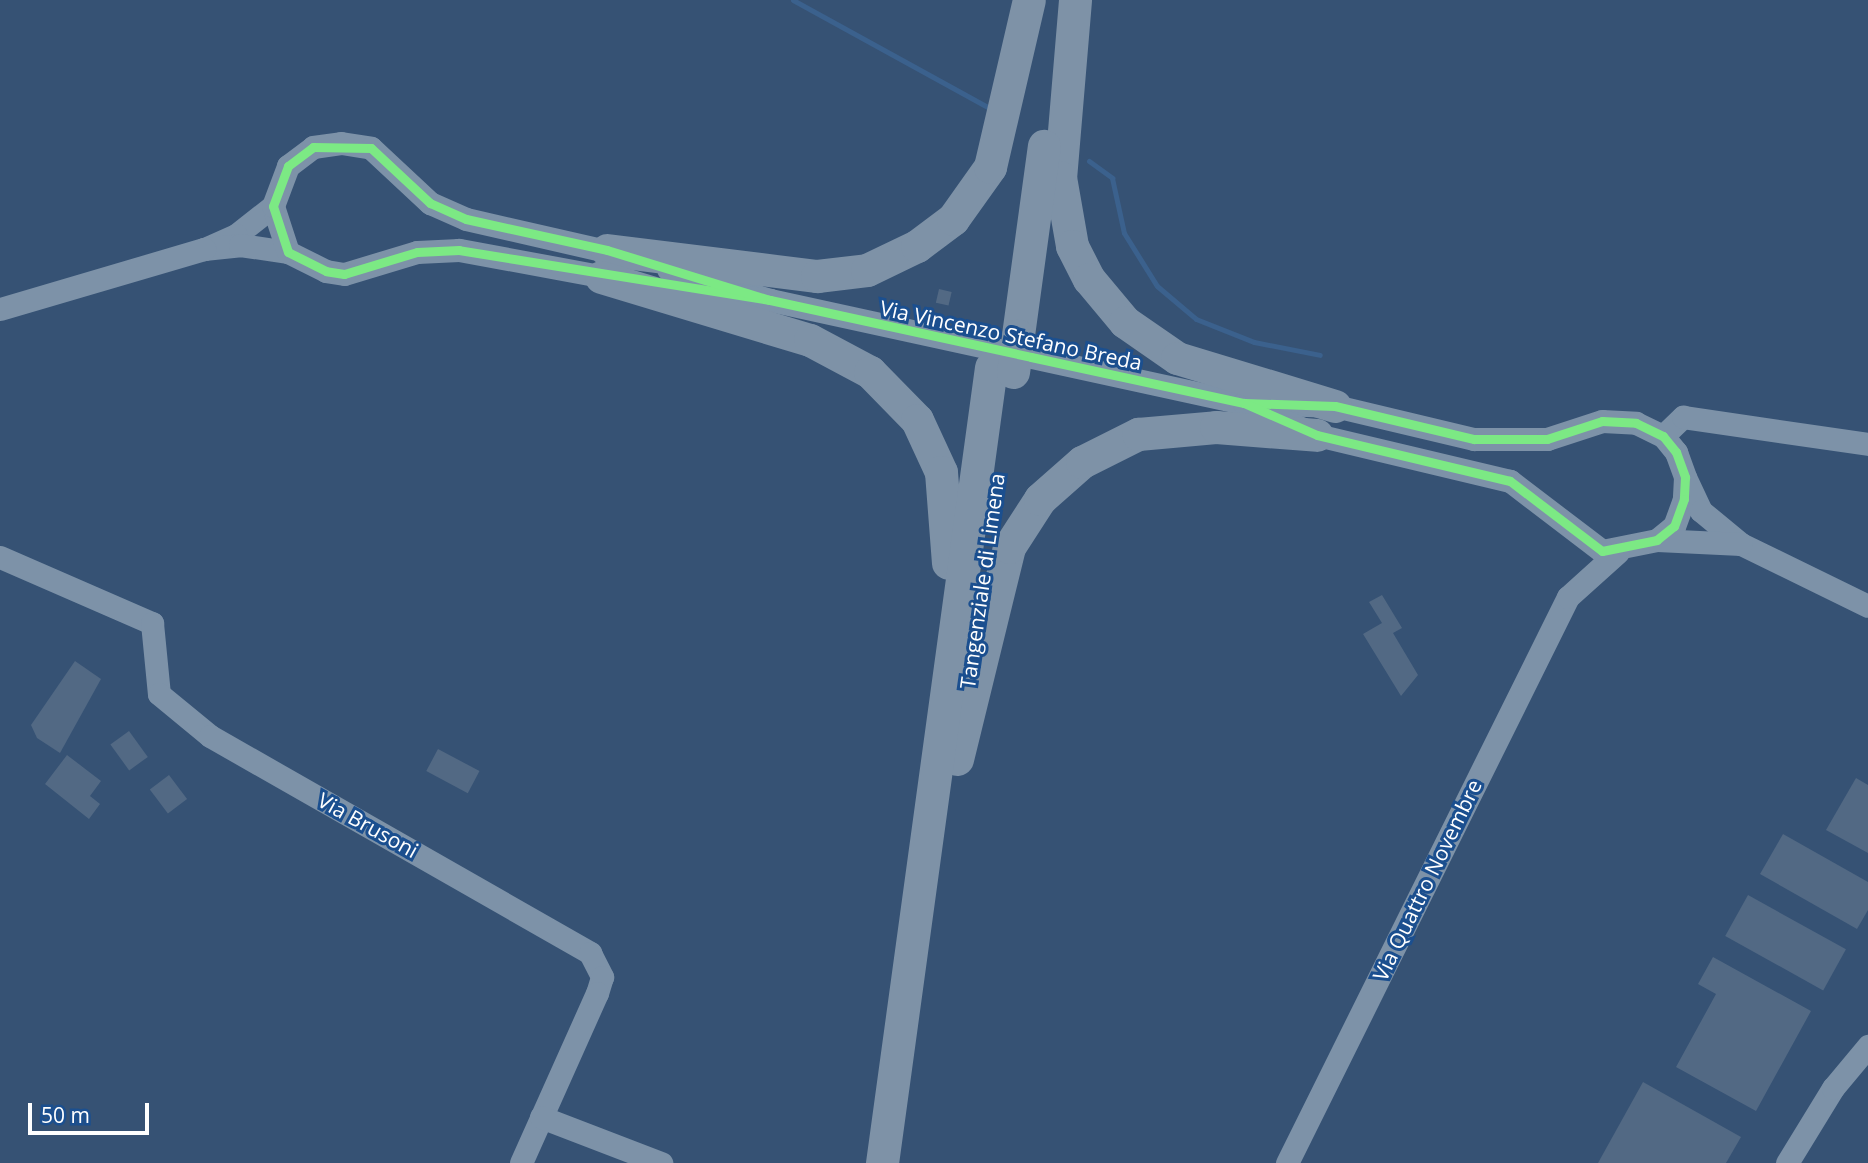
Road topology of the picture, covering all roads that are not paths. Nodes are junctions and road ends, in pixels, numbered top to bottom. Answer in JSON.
{"nodes":[{"id":1,"x":1029,"y":0,"type":"edge"},
{"id":2,"x":1043,"y":0,"type":"edge"},
{"id":3,"x":1064,"y":0,"type":"edge"},
{"id":4,"x":1075,"y":0,"type":"edge"},
{"id":5,"x":272,"y":206,"type":"junction"},
{"id":6,"x":204,"y":248,"type":"junction"},
{"id":7,"x":288,"y":252,"type":"junction"},
{"id":8,"x":604,"y":264,"type":"junction"},
{"id":9,"x":0,"y":309,"type":"edge"},
{"id":10,"x":1007,"y":333,"type":"junction"},
{"id":11,"x":1002,"y":370,"type":"junction"},
{"id":12,"x":1244,"y":403,"type":"junction"},
{"id":13,"x":1335,"y":406,"type":"junction"},
{"id":14,"x":1317,"y":435,"type":"junction"},
{"id":15,"x":1663,"y":436,"type":"junction"},
{"id":16,"x":1868,"y":444,"type":"edge"},
{"id":17,"x":1685,"y":477,"type":"junction"},
{"id":18,"x":1570,"y":529,"type":"junction"},
{"id":19,"x":1657,"y":540,"type":"junction"},
{"id":20,"x":1741,"y":544,"type":"junction"},
{"id":21,"x":1618,"y":552,"type":"junction"},
{"id":22,"x":0,"y":557,"type":"edge"},
{"id":23,"x":1568,"y":597,"type":"junction"},
{"id":24,"x":1868,"y":606,"type":"edge"},
{"id":25,"x":957,"y":758,"type":"junction"},
{"id":26,"x":932,"y":797,"type":"junction"},
{"id":27,"x":1868,"y":1046,"type":"edge"},
{"id":28,"x":541,"y":1117,"type":"junction"},
{"id":29,"x":521,"y":1163,"type":"edge"},
{"id":30,"x":661,"y":1163,"type":"edge"},
{"id":31,"x":882,"y":1163,"type":"edge"},
{"id":32,"x":904,"y":1163,"type":"edge"},
{"id":33,"x":1287,"y":1163,"type":"edge"},
{"id":34,"x":1787,"y":1163,"type":"edge"}],
"edges":[{"from":1,"to":8,"type":"highway"},
{"from":2,"to":10,"type":"highway","name":"Tangenziale di Limena"},
{"from":3,"to":10,"type":"highway","name":"Tangenziale di Limena"},
{"from":4,"to":13,"type":"highway"},
{"from":5,"to":6,"type":"street","name":"Via Vincenzo Stefano Breda"},
{"from":5,"to":7,"type":"street"},
{"from":5,"to":8,"type":"street","name":"Via Vincenzo Stefano Breda"},
{"from":6,"to":7,"type":"street","name":"Via Vincenzo Stefano Breda"},
{"from":6,"to":9,"type":"street","name":"Via Vincenzo Stefano Breda"},
{"from":7,"to":8,"type":"street","name":"Via Vincenzo Stefano Breda"},
{"from":8,"to":12,"type":"street","name":"Via Vincenzo Stefano Breda"},
{"from":8,"to":26,"type":"highway"},
{"from":10,"to":11,"type":"highway","name":"Tangenziale di Limena"},
{"from":11,"to":25,"type":"highway","name":"Tangenziale di Limena"},
{"from":11,"to":26,"type":"highway","name":"Tangenziale di Limena"},
{"from":12,"to":13,"type":"street","name":"Via Vincenzo Stefano Breda"},
{"from":12,"to":14,"type":"street","name":"Via Vincenzo Stefano Breda"},
{"from":13,"to":15,"type":"street","name":"Via Vincenzo Stefano Breda"},
{"from":14,"to":18,"type":"street","name":"Via Vincenzo Stefano Breda"},
{"from":14,"to":25,"type":"highway"},
{"from":15,"to":16,"type":"street"},
{"from":15,"to":17,"type":"street"},
{"from":17,"to":19,"type":"street"},
{"from":17,"to":20,"type":"street"},
{"from":18,"to":21,"type":"street","name":"Via Vincenzo Stefano Breda"},
{"from":18,"to":23,"type":"street","name":"Via Quattro Novembre"},
{"from":19,"to":20,"type":"street"},
{"from":19,"to":21,"type":"street"},
{"from":20,"to":24,"type":"street"},
{"from":21,"to":23,"type":"street","name":"Via Quattro Novembre"},
{"from":22,"to":28,"type":"street","name":"Via Brusoni"},
{"from":23,"to":33,"type":"street","name":"Via Quattro Novembre"},
{"from":25,"to":32,"type":"highway","name":"Tangenziale di Limena"},
{"from":26,"to":31,"type":"highway","name":"Tangenziale di Limena"},
{"from":27,"to":34,"type":"street"},
{"from":28,"to":29,"type":"street","name":"Via Brusoni"},
{"from":28,"to":30,"type":"street"}]}
